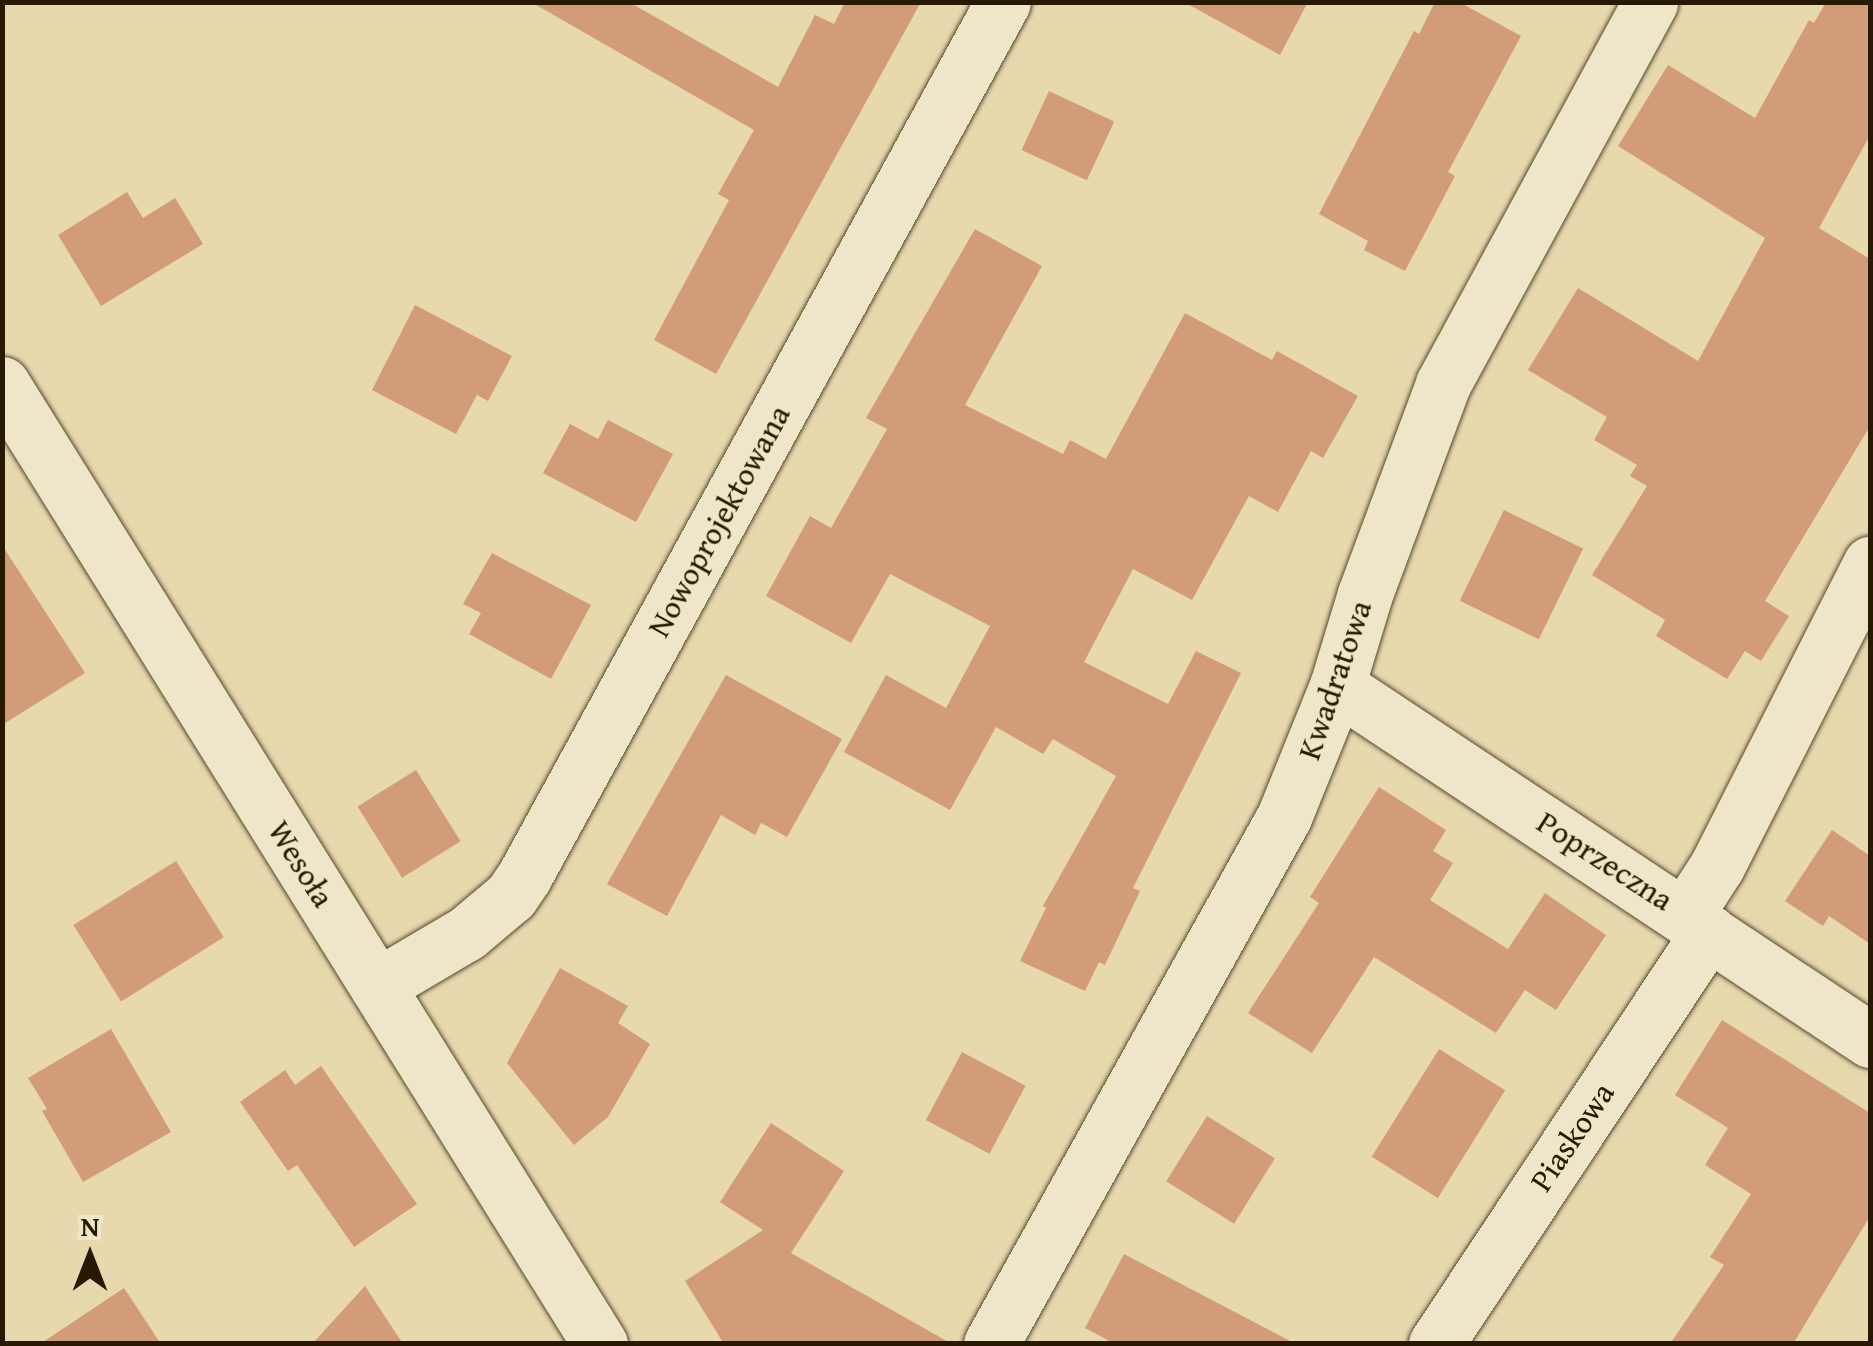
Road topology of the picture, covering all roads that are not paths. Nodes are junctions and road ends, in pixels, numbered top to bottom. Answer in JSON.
{"nodes":[{"id":1,"x":1002,"y":2,"type":"edge"},
{"id":2,"x":1650,"y":2,"type":"edge"},
{"id":3,"x":2,"y":384,"type":"edge"},
{"id":4,"x":1870,"y":564,"type":"edge"},
{"id":5,"x":1337,"y":686,"type":"junction"},
{"id":6,"x":1698,"y":923,"type":"junction"},
{"id":7,"x":377,"y":986,"type":"junction"},
{"id":8,"x":1870,"y":1040,"type":"edge"},
{"id":9,"x":600,"y":1344,"type":"edge"},
{"id":10,"x":992,"y":1344,"type":"edge"},
{"id":11,"x":1436,"y":1344,"type":"edge"}],
"edges":[{"from":1,"to":7,"type":"street","name":"Nowoprojektowana"},
{"from":2,"to":5,"type":"street","name":"Kwadratowa"},
{"from":3,"to":7,"type":"street","name":"Wesoła"},
{"from":4,"to":6,"type":"street","name":"Piaskowa"},
{"from":5,"to":6,"type":"street","name":"Poprzeczna"},
{"from":5,"to":10,"type":"street","name":"Kwadratowa"},
{"from":6,"to":8,"type":"street","name":"Poprzeczna"},
{"from":6,"to":11,"type":"street","name":"Piaskowa"},
{"from":7,"to":9,"type":"street","name":"Wesoła"}]}
